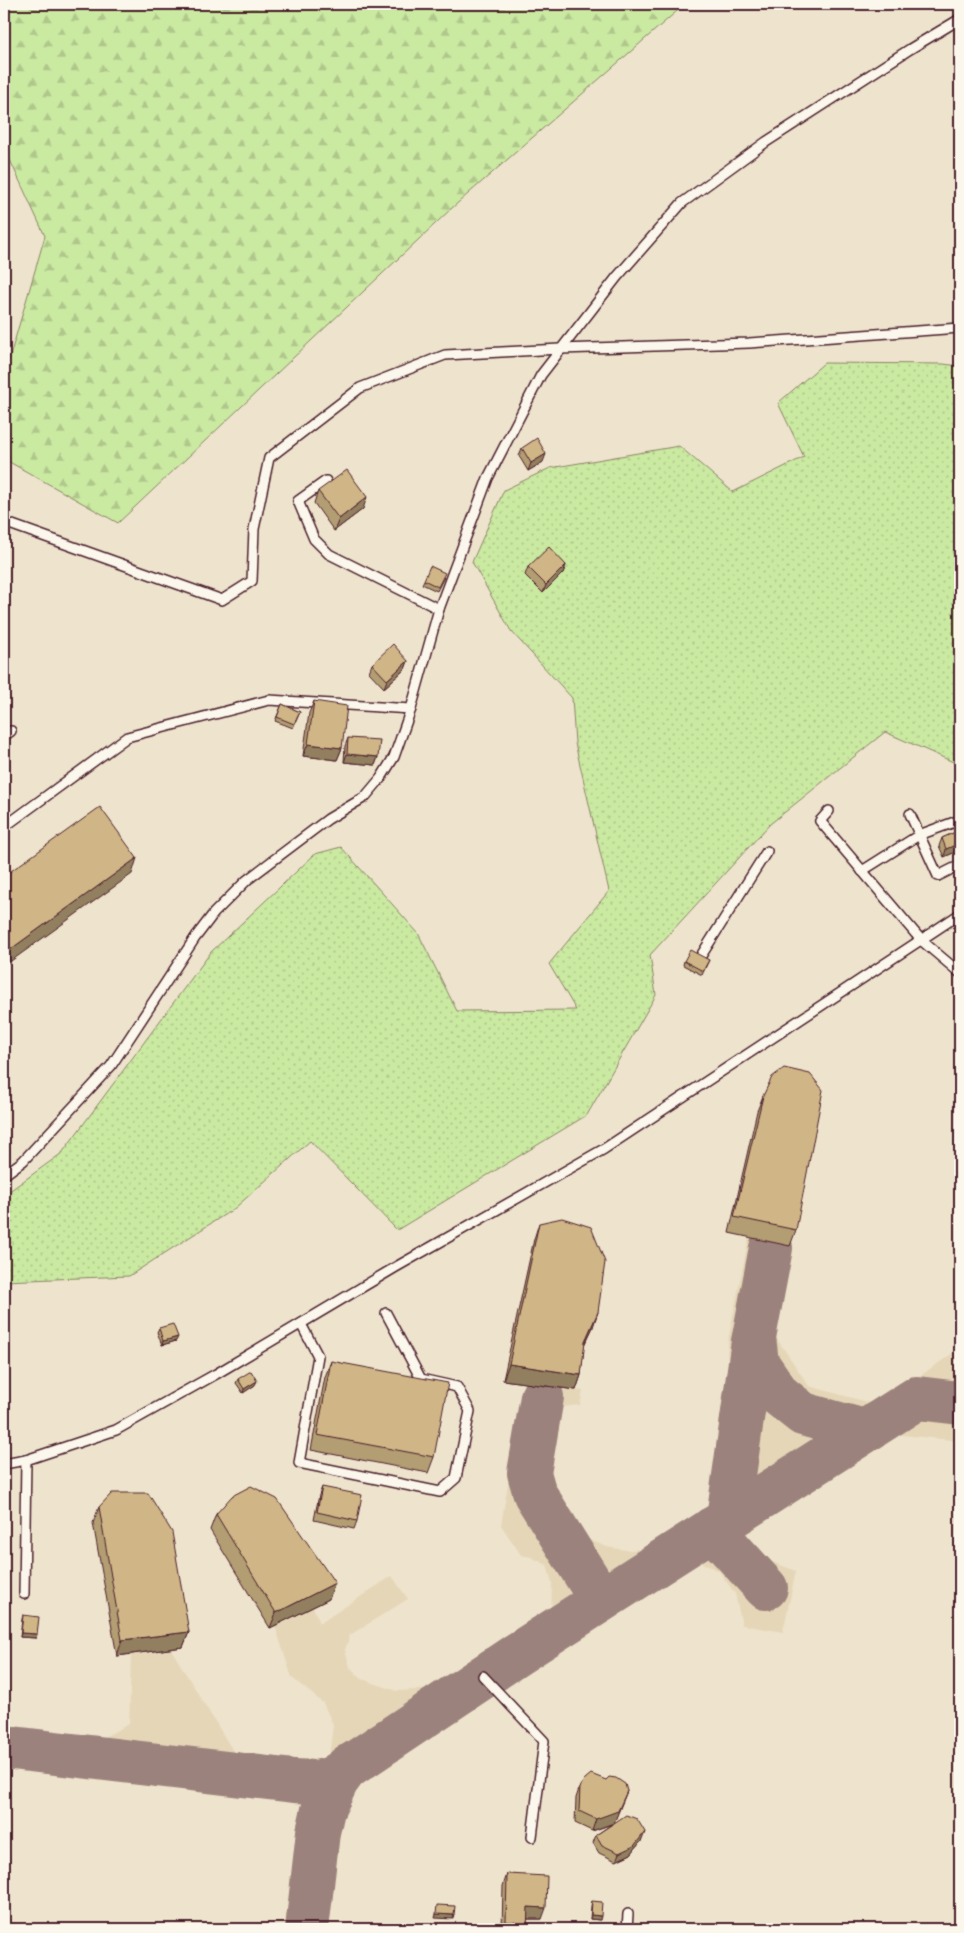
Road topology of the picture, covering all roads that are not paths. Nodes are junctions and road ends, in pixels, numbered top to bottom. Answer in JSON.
{"nodes":[{"id":1,"x":960,"y":19,"type":"edge"},
{"id":2,"x":960,"y":328,"type":"edge"},
{"id":3,"x":560,"y":349,"type":"junction"},
{"id":4,"x":326,"y":481,"type":"dead end"},
{"id":5,"x":4,"y":522,"type":"edge"},
{"id":6,"x":439,"y":609,"type":"junction"},
{"id":7,"x":411,"y":709,"type":"junction"},
{"id":8,"x":829,"y":811,"type":"dead end"},
{"id":9,"x":910,"y":814,"type":"dead end"},
{"id":10,"x":960,"y":820,"type":"edge"},
{"id":11,"x":4,"y":827,"type":"edge"},
{"id":12,"x":919,"y":835,"type":"junction"},
{"id":13,"x":767,"y":851,"type":"dead end"},
{"id":14,"x":960,"y":865,"type":"edge"},
{"id":15,"x":862,"y":870,"type":"junction"},
{"id":16,"x":960,"y":914,"type":"edge"},
{"id":17,"x":921,"y":940,"type":"junction"},
{"id":18,"x":699,"y":959,"type":"edge"},
{"id":19,"x":960,"y":972,"type":"edge"},
{"id":20,"x":4,"y":1175,"type":"edge"},
{"id":21,"x":386,"y":1313,"type":"dead end"},
{"id":22,"x":301,"y":1324,"type":"junction"},
{"id":23,"x":26,"y":1460,"type":"junction"},
{"id":24,"x":4,"y":1464,"type":"edge"},
{"id":25,"x":24,"y":1594,"type":"dead end"},
{"id":26,"x":483,"y":1676,"type":"dead end"},
{"id":27,"x":532,"y":1837,"type":"dead end"},
{"id":28,"x":628,"y":1914,"type":"dead end"},
{"id":29,"x":627,"y":1929,"type":"edge"}],
"edges":[{"from":1,"to":3,"type":"lane"},
{"from":2,"to":3,"type":"lane"},
{"from":3,"to":5,"type":"lane"},
{"from":3,"to":6,"type":"lane"},
{"from":4,"to":6,"type":"lane"},
{"from":6,"to":7,"type":"lane"},
{"from":7,"to":11,"type":"lane"},
{"from":7,"to":20,"type":"lane"},
{"from":8,"to":15,"type":"lane"},
{"from":9,"to":12,"type":"lane"},
{"from":10,"to":12,"type":"lane"},
{"from":12,"to":14,"type":"lane"},
{"from":12,"to":15,"type":"lane"},
{"from":13,"to":18,"type":"lane"},
{"from":15,"to":17,"type":"lane"},
{"from":16,"to":17,"type":"lane"},
{"from":17,"to":19,"type":"lane"},
{"from":17,"to":22,"type":"lane"},
{"from":21,"to":22,"type":"lane"},
{"from":22,"to":23,"type":"lane"},
{"from":23,"to":24,"type":"lane"},
{"from":23,"to":25,"type":"lane"},
{"from":26,"to":27,"type":"lane"},
{"from":28,"to":29,"type":"lane"}]}
